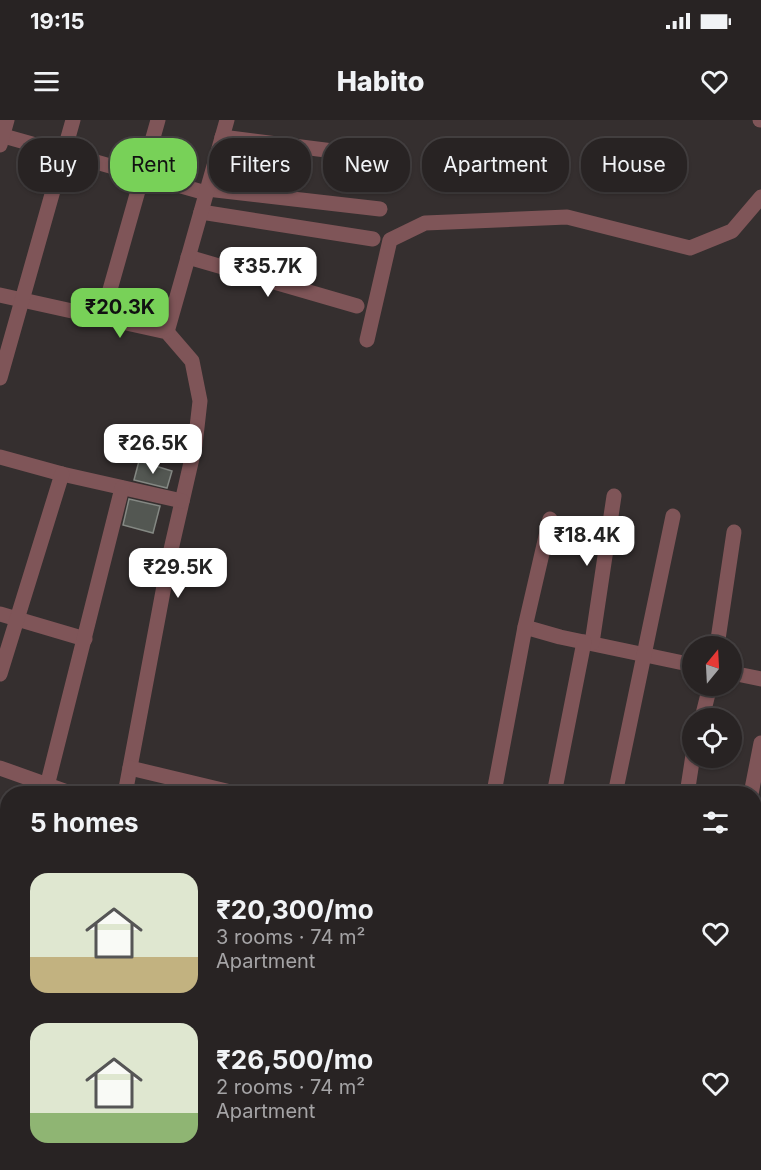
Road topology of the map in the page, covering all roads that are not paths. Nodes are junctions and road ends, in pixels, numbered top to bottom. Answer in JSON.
{"nodes":[{"id":1,"x":7,"y":120,"type":"edge"},
{"id":2,"x":73,"y":120,"type":"edge"},
{"id":3,"x":158,"y":120,"type":"edge"},
{"id":4,"x":227,"y":120,"type":"edge"},
{"id":5,"x":222,"y":137,"type":"junction"},
{"id":6,"x":1,"y":138,"type":"edge"},
{"id":7,"x":68,"y":138,"type":"edge"},
{"id":8,"x":153,"y":138,"type":"edge"},
{"id":9,"x":18,"y":142,"type":"edge"},
{"id":10,"x":323,"y":150,"type":"edge"},
{"id":11,"x":197,"y":189,"type":"edge"},
{"id":12,"x":207,"y":191,"type":"junction"},
{"id":13,"x":53,"y":192,"type":"edge"},
{"id":14,"x":137,"y":192,"type":"edge"},
{"id":15,"x":761,"y":197,"type":"edge"},
{"id":16,"x":380,"y":209,"type":"dead end"},
{"id":17,"x":201,"y":212,"type":"junction"},
{"id":18,"x":373,"y":239,"type":"dead end"},
{"id":19,"x":188,"y":257,"type":"junction"},
{"id":20,"x":0,"y":295,"type":"edge"},
{"id":21,"x":22,"y":302,"type":"junction"},
{"id":22,"x":357,"y":306,"type":"dead end"},
{"id":23,"x":102,"y":318,"type":"junction"},
{"id":24,"x":167,"y":332,"type":"junction"},
{"id":25,"x":367,"y":340,"type":"dead end"},
{"id":26,"x":0,"y":378,"type":"edge"},
{"id":27,"x":0,"y":457,"type":"edge"},
{"id":28,"x":62,"y":474,"type":"junction"},
{"id":29,"x":122,"y":488,"type":"junction"},
{"id":30,"x":614,"y":496,"type":"dead end"},
{"id":31,"x":182,"y":501,"type":"junction"},
{"id":32,"x":673,"y":516,"type":"dead end"},
{"id":33,"x":550,"y":519,"type":"dead end"},
{"id":34,"x":734,"y":532,"type":"dead end"},
{"id":35,"x":0,"y":614,"type":"edge"},
{"id":36,"x":17,"y":619,"type":"junction"},
{"id":37,"x":525,"y":627,"type":"junction"},
{"id":38,"x":718,"y":636,"type":"edge"},
{"id":39,"x":85,"y":639,"type":"junction"},
{"id":40,"x":588,"y":642,"type":"junction"},
{"id":41,"x":646,"y":655,"type":"junction"},
{"id":42,"x":682,"y":663,"type":"edge"},
{"id":43,"x":0,"y":674,"type":"edge"},
{"id":44,"x":742,"y":675,"type":"edge"},
{"id":45,"x":761,"y":679,"type":"edge"},
{"id":46,"x":761,"y":743,"type":"edge"},
{"id":47,"x":0,"y":768,"type":"edge"},
{"id":48,"x":130,"y":768,"type":"junction"},
{"id":49,"x":691,"y":768,"type":"edge"},
{"id":50,"x":40,"y":786,"type":"edge"},
{"id":51,"x":48,"y":786,"type":"edge"},
{"id":52,"x":127,"y":786,"type":"edge"},
{"id":53,"x":205,"y":786,"type":"edge"},
{"id":54,"x":495,"y":786,"type":"edge"},
{"id":55,"x":556,"y":786,"type":"edge"},
{"id":56,"x":617,"y":786,"type":"edge"},
{"id":57,"x":688,"y":786,"type":"edge"},
{"id":58,"x":753,"y":786,"type":"edge"}],
"edges":[{"from":1,"to":6,"type":"street"},
{"from":2,"to":7,"type":"street"},
{"from":3,"to":8,"type":"street"},
{"from":4,"to":5,"type":"street"},
{"from":5,"to":10,"type":"street"},
{"from":5,"to":12,"type":"street"},
{"from":6,"to":9,"type":"street"},
{"from":11,"to":12,"type":"street"},
{"from":12,"to":16,"type":"street"},
{"from":12,"to":17,"type":"street"},
{"from":13,"to":21,"type":"street"},
{"from":14,"to":23,"type":"street"},
{"from":15,"to":25,"type":"street"},
{"from":17,"to":18,"type":"street"},
{"from":17,"to":19,"type":"street"},
{"from":19,"to":22,"type":"street"},
{"from":19,"to":24,"type":"street"},
{"from":20,"to":21,"type":"street"},
{"from":21,"to":23,"type":"street"},
{"from":21,"to":26,"type":"street"},
{"from":23,"to":24,"type":"street"},
{"from":24,"to":31,"type":"street"},
{"from":27,"to":28,"type":"street"},
{"from":28,"to":29,"type":"street"},
{"from":28,"to":36,"type":"street"},
{"from":29,"to":31,"type":"street"},
{"from":29,"to":39,"type":"street"},
{"from":30,"to":40,"type":"street"},
{"from":31,"to":48,"type":"street"},
{"from":32,"to":41,"type":"street"},
{"from":33,"to":37,"type":"street"},
{"from":34,"to":38,"type":"street"},
{"from":35,"to":36,"type":"street"},
{"from":36,"to":39,"type":"street"},
{"from":36,"to":43,"type":"street"},
{"from":37,"to":40,"type":"street"},
{"from":37,"to":54,"type":"street"},
{"from":39,"to":51,"type":"street"},
{"from":40,"to":41,"type":"street"},
{"from":40,"to":55,"type":"street"},
{"from":41,"to":42,"type":"street"},
{"from":41,"to":56,"type":"street"},
{"from":44,"to":45,"type":"street"},
{"from":46,"to":58,"type":"street"},
{"from":47,"to":50,"type":"street"},
{"from":48,"to":52,"type":"street"},
{"from":48,"to":53,"type":"street"},
{"from":49,"to":57,"type":"street"}]}
